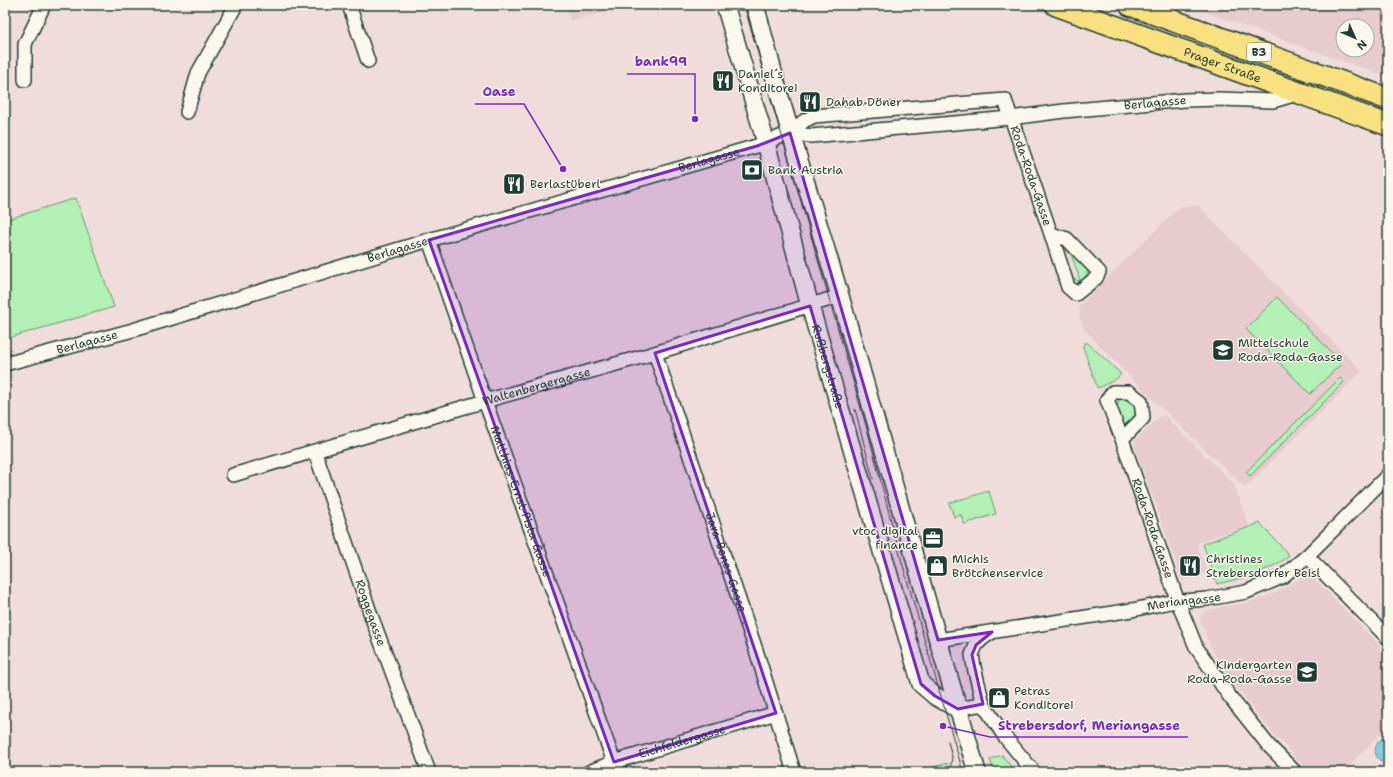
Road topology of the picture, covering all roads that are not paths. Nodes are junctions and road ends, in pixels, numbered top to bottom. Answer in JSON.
{"nodes":[{"id":1,"x":44,"y":5,"type":"edge"},
{"id":2,"x":236,"y":5,"type":"edge"},
{"id":3,"x":349,"y":5,"type":"edge"},
{"id":4,"x":725,"y":5,"type":"edge"},
{"id":5,"x":755,"y":5,"type":"edge"},
{"id":6,"x":1056,"y":5,"type":"edge"},
{"id":7,"x":1130,"y":5,"type":"edge"},
{"id":8,"x":368,"y":61,"type":"dead end"},
{"id":9,"x":25,"y":80,"type":"dead end"},
{"id":10,"x":1300,"y":93,"type":"junction"},
{"id":11,"x":1388,"y":99,"type":"edge"},
{"id":12,"x":187,"y":112,"type":"dead end"},
{"id":13,"x":1010,"y":118,"type":"junction"},
{"id":14,"x":1388,"y":125,"type":"edge"},
{"id":15,"x":790,"y":133,"type":"junction"},
{"id":16,"x":766,"y":142,"type":"junction"},
{"id":17,"x":1051,"y":234,"type":"junction"},
{"id":18,"x":428,"y":240,"type":"junction"},
{"id":19,"x":840,"y":296,"type":"junction"},
{"id":20,"x":810,"y":306,"type":"junction"},
{"id":21,"x":655,"y":353,"type":"junction"},
{"id":22,"x":5,"y":364,"type":"edge"},
{"id":23,"x":485,"y":401,"type":"junction"},
{"id":24,"x":1122,"y":439,"type":"dead end"},
{"id":25,"x":314,"y":452,"type":"junction"},
{"id":26,"x":233,"y":475,"type":"dead end"},
{"id":27,"x":1388,"y":475,"type":"edge"},
{"id":28,"x":1308,"y":556,"type":"junction"},
{"id":29,"x":1178,"y":602,"type":"junction"},
{"id":30,"x":992,"y":632,"type":"junction"},
{"id":31,"x":1388,"y":638,"type":"edge"},
{"id":32,"x":938,"y":640,"type":"junction"},
{"id":33,"x":983,"y":704,"type":"junction"},
{"id":34,"x":958,"y":709,"type":"junction"},
{"id":35,"x":776,"y":713,"type":"junction"},
{"id":36,"x":616,"y":767,"type":"edge"},
{"id":37,"x":429,"y":772,"type":"edge"},
{"id":38,"x":589,"y":772,"type":"edge"},
{"id":39,"x":794,"y":772,"type":"edge"},
{"id":40,"x":978,"y":772,"type":"edge"},
{"id":41,"x":1034,"y":772,"type":"edge"},
{"id":42,"x":1295,"y":772,"type":"edge"}],
"edges":[{"from":1,"to":9,"type":"street"},
{"from":2,"to":12,"type":"street"},
{"from":3,"to":8,"type":"street"},
{"from":4,"to":16,"type":"street","name":"Rußbergstraße"},
{"from":5,"to":15,"type":"street"},
{"from":6,"to":10,"type":"main road","name":"Prager Straße","number":"B3"},
{"from":7,"to":11,"type":"main road","name":"Prager Straße","number":"B3"},
{"from":10,"to":13,"type":"street","name":"Berlagasse"},
{"from":10,"to":14,"type":"main road","name":"Prager Straße","number":"B3"},
{"from":13,"to":15,"type":"street","name":"Berlagasse"},
{"from":13,"to":15,"type":"street","name":"Berlagasse"},
{"from":13,"to":17,"type":"street","name":"Roda-Roda-Gasse"},
{"from":15,"to":16,"type":"street","name":"Berlagasse"},
{"from":15,"to":19,"type":"street"},
{"from":16,"to":18,"type":"street","name":"Berlagasse"},
{"from":16,"to":20,"type":"street","name":"Rußbergstraße"},
{"from":17,"to":17,"type":"street","name":"Roda-Roda-Gasse"},
{"from":18,"to":22,"type":"street","name":"Berlagasse"},
{"from":18,"to":23,"type":"street","name":"Matthias-Ernst-Pista-Gasse"},
{"from":19,"to":20,"type":"street","name":"Waltenbergergasse"},
{"from":19,"to":32,"type":"street"},
{"from":20,"to":21,"type":"street","name":"Waltenbergergasse"},
{"from":20,"to":34,"type":"street","name":"Rußbergstraße"},
{"from":21,"to":23,"type":"street","name":"Waltenbergergasse"},
{"from":21,"to":35,"type":"street","name":"Jara-Benes-Gasse"},
{"from":23,"to":25,"type":"street","name":"Waltenbergergasse"},
{"from":23,"to":36,"type":"street","name":"Matthias-Ernst-Pista-Gasse"},
{"from":24,"to":29,"type":"street","name":"Roda-Roda-Gasse"},
{"from":25,"to":26,"type":"street","name":"Waltenbergergasse"},
{"from":25,"to":37,"type":"street","name":"Roggegasse"},
{"from":27,"to":28,"type":"street","name":"Meriangasse"},
{"from":28,"to":29,"type":"street","name":"Meriangasse"},
{"from":28,"to":31,"type":"street"},
{"from":29,"to":30,"type":"street","name":"Meriangasse"},
{"from":29,"to":42,"type":"street","name":"Roda-Roda-Gasse"},
{"from":30,"to":32,"type":"street","name":"Meriangasse"},
{"from":30,"to":33,"type":"street"},
{"from":32,"to":34,"type":"street"},
{"from":33,"to":34,"type":"street"},
{"from":33,"to":41,"type":"street"},
{"from":34,"to":40,"type":"street"},
{"from":35,"to":36,"type":"street","name":"Eichfeldergasse"},
{"from":35,"to":39,"type":"street","name":"Jara-Benes-Gasse"},
{"from":36,"to":38,"type":"street","name":"Eichfeldergasse"}]}
